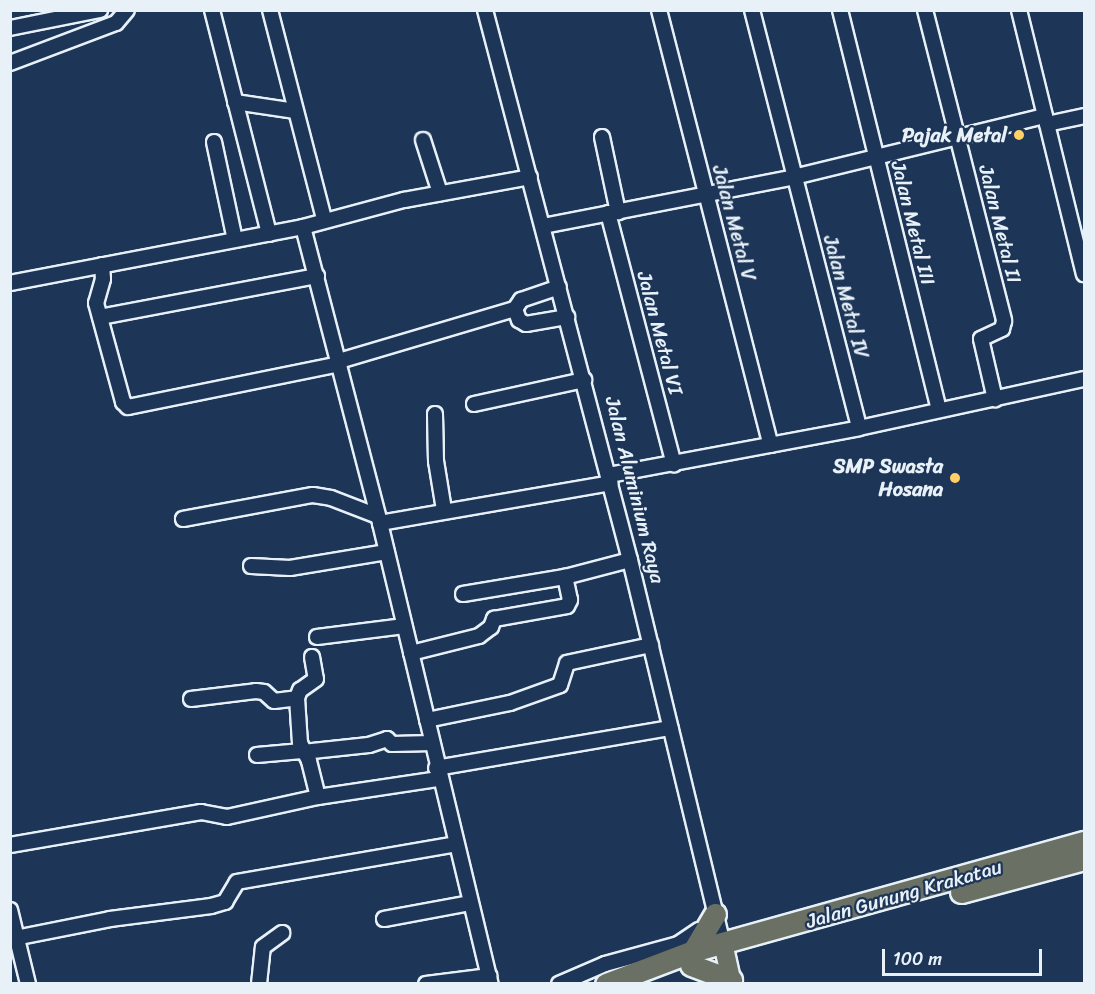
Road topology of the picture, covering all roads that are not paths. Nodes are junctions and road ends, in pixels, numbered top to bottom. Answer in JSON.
{"nodes":[{"id":1,"x":100,"y":10,"type":"edge"},
{"id":2,"x":127,"y":10,"type":"edge"},
{"id":3,"x":212,"y":10,"type":"edge"},
{"id":4,"x":270,"y":10,"type":"edge"},
{"id":5,"x":485,"y":10,"type":"edge"},
{"id":6,"x":658,"y":10,"type":"edge"},
{"id":7,"x":752,"y":10,"type":"edge"},
{"id":8,"x":840,"y":10,"type":"edge"},
{"id":9,"x":925,"y":10,"type":"edge"},
{"id":10,"x":1019,"y":10,"type":"edge"},
{"id":11,"x":10,"y":28,"type":"edge"},
{"id":12,"x":10,"y":63,"type":"edge"},
{"id":13,"x":236,"y":102,"type":"junction"},
{"id":14,"x":295,"y":111,"type":"junction"},
{"id":15,"x":1084,"y":116,"type":"edge"},
{"id":16,"x":1046,"y":120,"type":"junction"},
{"id":17,"x":602,"y":137,"type":"dead end"},
{"id":18,"x":958,"y":138,"type":"junction"},
{"id":19,"x":423,"y":140,"type":"dead end"},
{"id":20,"x":214,"y":142,"type":"dead end"},
{"id":21,"x":877,"y":158,"type":"junction"},
{"id":22,"x":530,"y":177,"type":"junction"},
{"id":23,"x":794,"y":177,"type":"junction"},
{"id":24,"x":440,"y":193,"type":"junction"},
{"id":25,"x":707,"y":196,"type":"junction"},
{"id":26,"x":613,"y":212,"type":"junction"},
{"id":27,"x":324,"y":219,"type":"junction"},
{"id":28,"x":543,"y":226,"type":"junction"},
{"id":29,"x":303,"y":227,"type":"junction"},
{"id":30,"x":269,"y":234,"type":"junction"},
{"id":31,"x":235,"y":240,"type":"junction"},
{"id":32,"x":102,"y":265,"type":"junction"},
{"id":33,"x":1084,"y":274,"type":"edge"},
{"id":34,"x":317,"y":276,"type":"junction"},
{"id":35,"x":10,"y":283,"type":"edge"},
{"id":36,"x":559,"y":287,"type":"junction"},
{"id":37,"x":515,"y":309,"type":"junction"},
{"id":38,"x":100,"y":317,"type":"junction"},
{"id":39,"x":567,"y":317,"type":"junction"},
{"id":40,"x":339,"y":362,"type":"junction"},
{"id":41,"x":1084,"y":379,"type":"edge"},
{"id":42,"x":584,"y":380,"type":"junction"},
{"id":43,"x":995,"y":399,"type":"junction"},
{"id":44,"x":474,"y":404,"type":"dead end"},
{"id":45,"x":939,"y":410,"type":"junction"},
{"id":46,"x":435,"y":414,"type":"dead end"},
{"id":47,"x":859,"y":428,"type":"junction"},
{"id":48,"x":771,"y":446,"type":"junction"},
{"id":49,"x":674,"y":464,"type":"junction"},
{"id":50,"x":610,"y":479,"type":"junction"},
{"id":51,"x":444,"y":510,"type":"junction"},
{"id":52,"x":183,"y":519,"type":"dead end"},
{"id":53,"x":379,"y":520,"type":"junction"},
{"id":54,"x":387,"y":552,"type":"junction"},
{"id":55,"x":630,"y":560,"type":"junction"},
{"id":56,"x":251,"y":566,"type":"dead end"},
{"id":57,"x":565,"y":577,"type":"junction"},
{"id":58,"x":463,"y":594,"type":"dead end"},
{"id":59,"x":404,"y":626,"type":"junction"},
{"id":60,"x":317,"y":637,"type":"dead end"},
{"id":61,"x":651,"y":645,"type":"junction"},
{"id":62,"x":411,"y":653,"type":"junction"},
{"id":63,"x":312,"y":657,"type":"dead end"},
{"id":64,"x":297,"y":698,"type":"junction"},
{"id":65,"x":191,"y":699,"type":"dead end"},
{"id":66,"x":427,"y":720,"type":"junction"},
{"id":67,"x":670,"y":728,"type":"junction"},
{"id":68,"x":432,"y":743,"type":"junction"},
{"id":69,"x":303,"y":751,"type":"junction"},
{"id":70,"x":257,"y":755,"type":"dead end"},
{"id":71,"x":438,"y":773,"type":"junction"},
{"id":72,"x":318,"y":797,"type":"junction"},
{"id":73,"x":1084,"y":842,"type":"edge"},
{"id":74,"x":456,"y":844,"type":"junction"},
{"id":75,"x":10,"y":845,"type":"edge"},
{"id":76,"x":1084,"y":859,"type":"edge"},
{"id":77,"x":470,"y":903,"type":"junction"},
{"id":78,"x":713,"y":906,"type":"junction"},
{"id":79,"x":10,"y":910,"type":"edge"},
{"id":80,"x":384,"y":919,"type":"dead end"},
{"id":81,"x":282,"y":933,"type":"dead end"},
{"id":82,"x":14,"y":938,"type":"edge"},
{"id":83,"x":724,"y":950,"type":"junction"},
{"id":84,"x":692,"y":958,"type":"junction"},
{"id":85,"x":490,"y":980,"type":"edge"},
{"id":86,"x":732,"y":983,"type":"edge"},
{"id":87,"x":28,"y":984,"type":"edge"},
{"id":88,"x":259,"y":984,"type":"edge"},
{"id":89,"x":426,"y":984,"type":"edge"},
{"id":90,"x":560,"y":984,"type":"edge"},
{"id":91,"x":606,"y":984,"type":"edge"},
{"id":92,"x":630,"y":984,"type":"edge"}],
"edges":[{"from":1,"to":11,"type":"street"},
{"from":2,"to":12,"type":"street"},
{"from":3,"to":13,"type":"street"},
{"from":4,"to":14,"type":"street"},
{"from":5,"to":22,"type":"street","name":"Jalan Aluminium Raya"},
{"from":6,"to":25,"type":"street","name":"Jalan Metal V"},
{"from":7,"to":23,"type":"street","name":"Jalan Metal IV"},
{"from":8,"to":21,"type":"street","name":"Jalan Metal III"},
{"from":9,"to":18,"type":"street","name":"Jalan Metal II"},
{"from":10,"to":16,"type":"street"},
{"from":13,"to":14,"type":"street"},
{"from":13,"to":30,"type":"street"},
{"from":14,"to":27,"type":"street"},
{"from":15,"to":16,"type":"street"},
{"from":16,"to":18,"type":"street"},
{"from":16,"to":33,"type":"street"},
{"from":17,"to":26,"type":"street","name":"Jalan Metal VI"},
{"from":18,"to":21,"type":"street"},
{"from":18,"to":43,"type":"street","name":"Jalan Metal II"},
{"from":19,"to":24,"type":"street"},
{"from":20,"to":31,"type":"street"},
{"from":21,"to":23,"type":"street"},
{"from":21,"to":45,"type":"street","name":"Jalan Metal III"},
{"from":22,"to":24,"type":"street"},
{"from":22,"to":28,"type":"street","name":"Jalan Aluminium Raya"},
{"from":23,"to":25,"type":"street"},
{"from":23,"to":47,"type":"street","name":"Jalan Metal IV"},
{"from":24,"to":27,"type":"street"},
{"from":25,"to":26,"type":"street"},
{"from":25,"to":48,"type":"street","name":"Jalan Metal V"},
{"from":26,"to":28,"type":"street"},
{"from":26,"to":49,"type":"street","name":"Jalan Metal VI"},
{"from":27,"to":29,"type":"street"},
{"from":28,"to":36,"type":"street","name":"Jalan Aluminium Raya"},
{"from":29,"to":30,"type":"street"},
{"from":29,"to":34,"type":"street"},
{"from":30,"to":31,"type":"street"},
{"from":31,"to":32,"type":"street"},
{"from":32,"to":35,"type":"street"},
{"from":32,"to":38,"type":"street"},
{"from":34,"to":38,"type":"street"},
{"from":34,"to":40,"type":"street"},
{"from":36,"to":37,"type":"street"},
{"from":36,"to":39,"type":"street","name":"Jalan Aluminium Raya"},
{"from":37,"to":39,"type":"street"},
{"from":37,"to":40,"type":"street"},
{"from":38,"to":40,"type":"street"},
{"from":39,"to":42,"type":"street","name":"Jalan Aluminium Raya"},
{"from":40,"to":53,"type":"street"},
{"from":41,"to":43,"type":"street"},
{"from":42,"to":44,"type":"street"},
{"from":42,"to":50,"type":"street","name":"Jalan Aluminium Raya"},
{"from":43,"to":45,"type":"street"},
{"from":45,"to":47,"type":"street"},
{"from":46,"to":51,"type":"street"},
{"from":47,"to":48,"type":"street"},
{"from":48,"to":49,"type":"street"},
{"from":49,"to":50,"type":"street"},
{"from":50,"to":51,"type":"street"},
{"from":50,"to":55,"type":"street","name":"Jalan Aluminium Raya"},
{"from":51,"to":53,"type":"street"},
{"from":52,"to":53,"type":"street"},
{"from":53,"to":54,"type":"street"},
{"from":54,"to":56,"type":"street"},
{"from":54,"to":59,"type":"street"},
{"from":55,"to":57,"type":"street"},
{"from":55,"to":61,"type":"street","name":"Jalan Aluminium Raya"},
{"from":57,"to":58,"type":"street"},
{"from":57,"to":62,"type":"street"},
{"from":59,"to":60,"type":"street"},
{"from":59,"to":62,"type":"street"},
{"from":61,"to":66,"type":"street"},
{"from":61,"to":67,"type":"street","name":"Jalan Aluminium Raya"},
{"from":62,"to":66,"type":"street"},
{"from":63,"to":64,"type":"street"},
{"from":64,"to":65,"type":"street"},
{"from":64,"to":69,"type":"street"},
{"from":66,"to":68,"type":"street"},
{"from":67,"to":71,"type":"street"},
{"from":67,"to":78,"type":"street","name":"Jalan Aluminium Raya"},
{"from":68,"to":69,"type":"street"},
{"from":68,"to":71,"type":"street"},
{"from":69,"to":70,"type":"street"},
{"from":69,"to":72,"type":"street"},
{"from":71,"to":72,"type":"street"},
{"from":71,"to":74,"type":"street"},
{"from":72,"to":75,"type":"street"},
{"from":73,"to":83,"type":"highway","name":"Jalan Gunung Krakatau"},
{"from":74,"to":77,"type":"street"},
{"from":74,"to":82,"type":"street"},
{"from":76,"to":83,"type":"highway","name":"Jalan Gunung Krakatau"},
{"from":77,"to":80,"type":"street"},
{"from":77,"to":85,"type":"street"},
{"from":78,"to":83,"type":"street","name":"Jalan Aluminium Raya"},
{"from":78,"to":84,"type":"highway"},
{"from":78,"to":90,"type":"street"},
{"from":79,"to":82,"type":"street"},
{"from":81,"to":88,"type":"street"},
{"from":82,"to":87,"type":"street"},
{"from":83,"to":84,"type":"highway"},
{"from":83,"to":86,"type":"main road","name":"Jalan Aluminium Raya"},
{"from":84,"to":86,"type":"highway"},
{"from":84,"to":91,"type":"highway"},
{"from":84,"to":92,"type":"highway"},
{"from":85,"to":89,"type":"street"}]}
